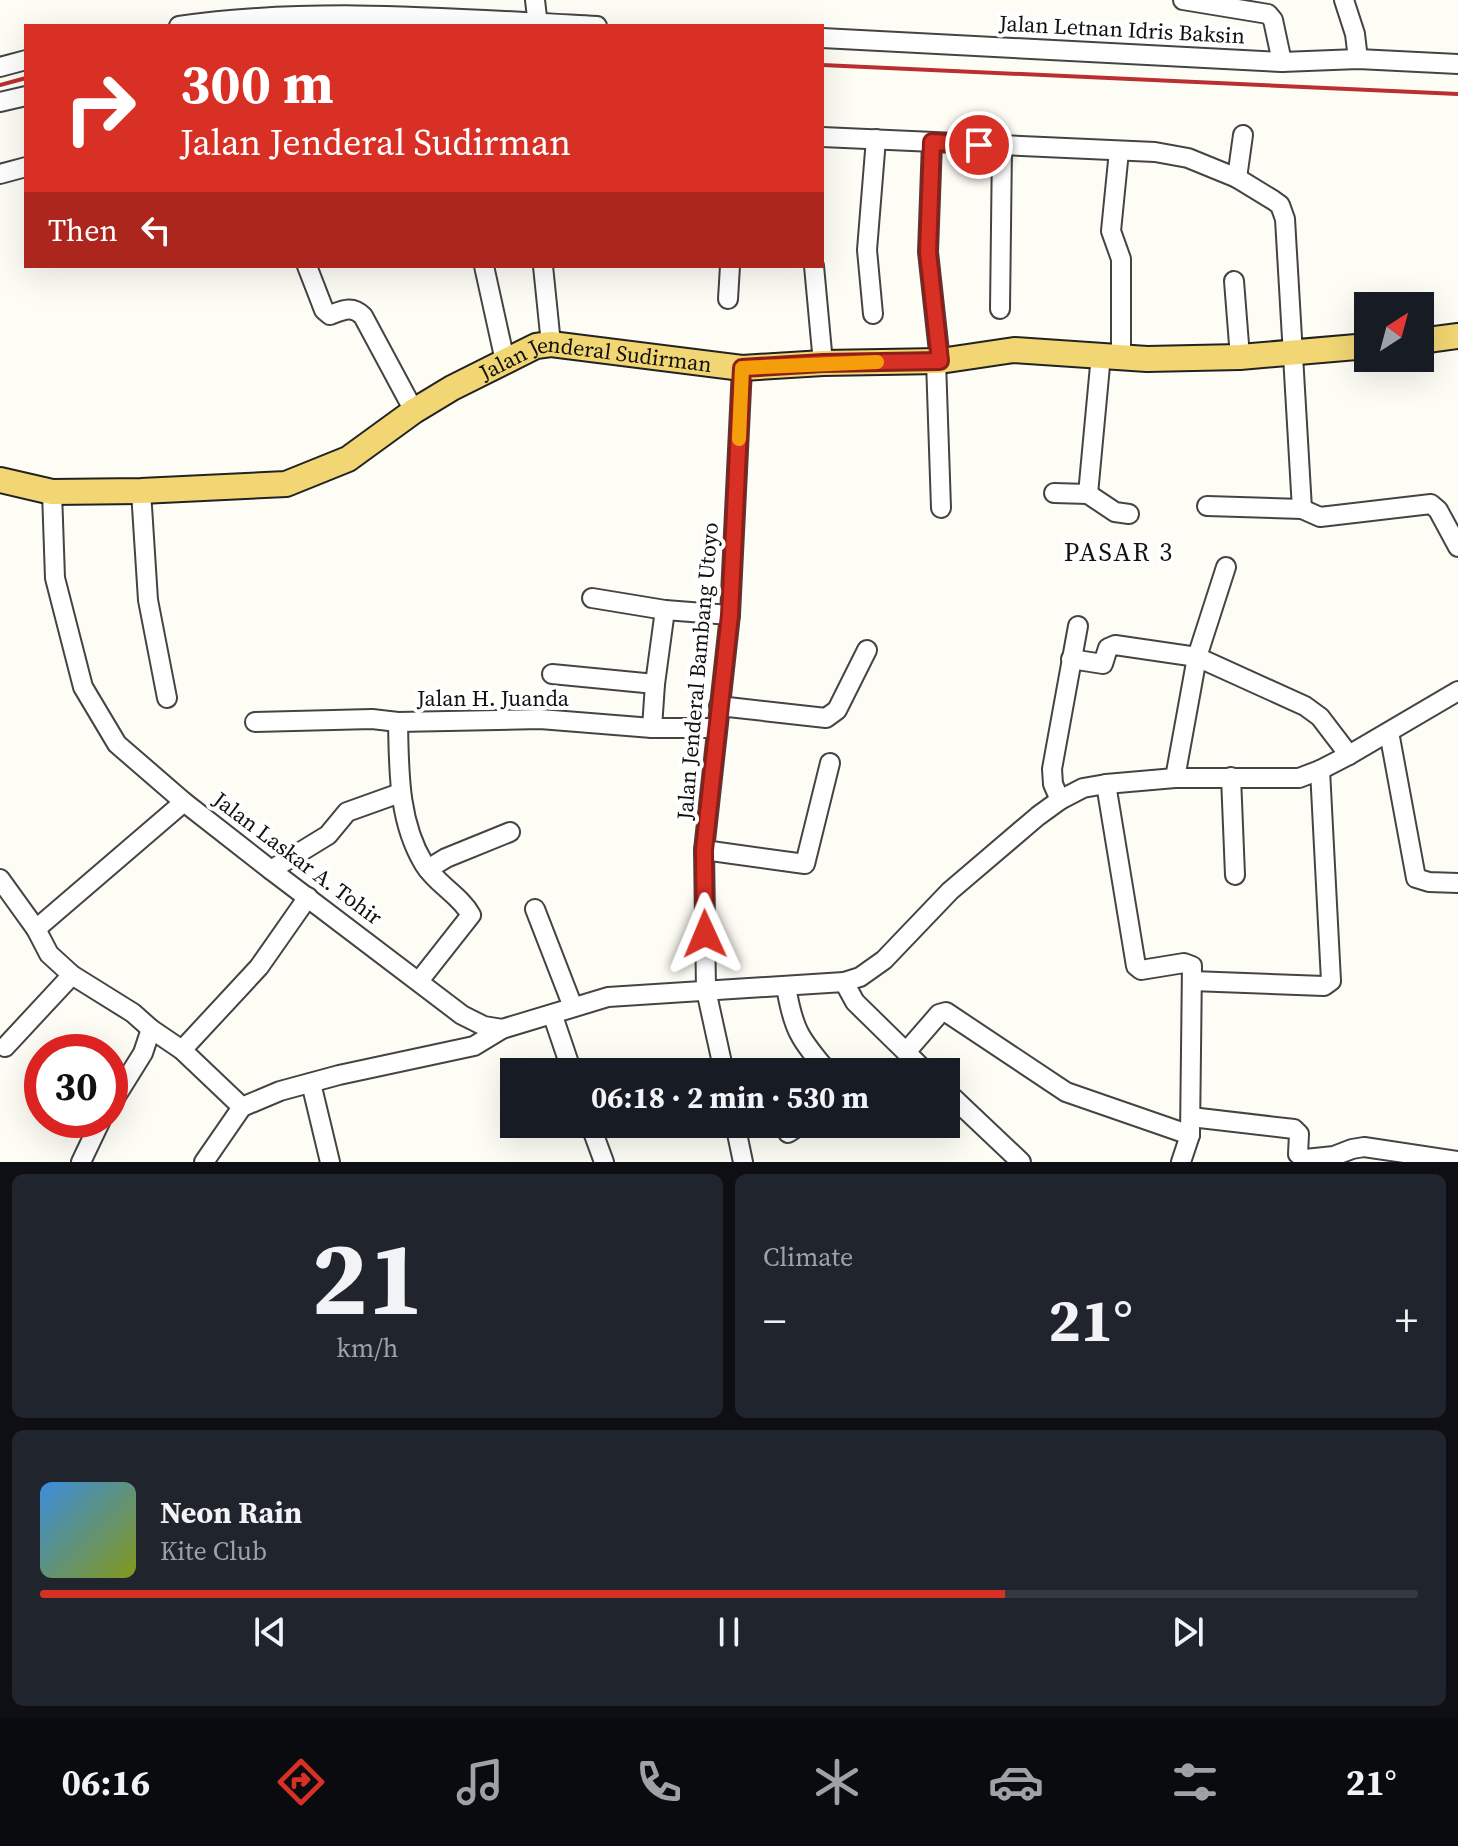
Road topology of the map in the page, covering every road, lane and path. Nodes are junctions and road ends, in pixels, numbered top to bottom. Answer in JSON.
{"nodes":[{"id":1,"x":535,"y":0,"type":"edge"},
{"id":2,"x":1183,"y":0,"type":"edge"},
{"id":3,"x":1345,"y":0,"type":"edge"},
{"id":4,"x":200,"y":24,"type":"edge"},
{"id":5,"x":538,"y":24,"type":"edge"},
{"id":6,"x":824,"y":38,"type":"edge"},
{"id":7,"x":1358,"y":59,"type":"junction"},
{"id":8,"x":24,"y":61,"type":"edge"},
{"id":9,"x":1282,"y":62,"type":"junction"},
{"id":10,"x":1458,"y":64,"type":"edge"},
{"id":11,"x":0,"y":67,"type":"edge"},
{"id":12,"x":24,"y":96,"type":"edge"},
{"id":13,"x":0,"y":102,"type":"edge"},
{"id":14,"x":1243,"y":135,"type":"dead end"},
{"id":15,"x":824,"y":137,"type":"edge"},
{"id":16,"x":876,"y":139,"type":"junction"},
{"id":17,"x":932,"y":142,"type":"junction"},
{"id":18,"x":1002,"y":146,"type":"junction"},
{"id":19,"x":1119,"y":151,"type":"junction"},
{"id":20,"x":24,"y":167,"type":"edge"},
{"id":21,"x":1,"y":168,"type":"edge"},
{"id":22,"x":1237,"y":178,"type":"junction"},
{"id":23,"x":308,"y":268,"type":"edge"},
{"id":24,"x":484,"y":268,"type":"edge"},
{"id":25,"x":543,"y":268,"type":"edge"},
{"id":26,"x":730,"y":268,"type":"edge"},
{"id":27,"x":814,"y":268,"type":"edge"},
{"id":28,"x":1234,"y":281,"type":"dead end"},
{"id":29,"x":728,"y":299,"type":"dead end"},
{"id":30,"x":1000,"y":309,"type":"dead end"},
{"id":31,"x":873,"y":314,"type":"dead end"},
{"id":32,"x":1458,"y":336,"type":"edge"},
{"id":33,"x":1434,"y":339,"type":"edge"},
{"id":34,"x":551,"y":344,"type":"junction"},
{"id":35,"x":1354,"y":347,"type":"edge"},
{"id":36,"x":1293,"y":354,"type":"junction"},
{"id":37,"x":1111,"y":355,"type":"junction"},
{"id":38,"x":1240,"y":357,"type":"junction"},
{"id":39,"x":505,"y":361,"type":"junction"},
{"id":40,"x":938,"y":361,"type":"junction"},
{"id":41,"x":823,"y":363,"type":"junction"},
{"id":42,"x":742,"y":368,"type":"junction"},
{"id":43,"x":414,"y":411,"type":"junction"},
{"id":44,"x":0,"y":480,"type":"edge"},
{"id":45,"x":141,"y":491,"type":"junction"},
{"id":46,"x":52,"y":492,"type":"junction"},
{"id":47,"x":1054,"y":493,"type":"dead end"},
{"id":48,"x":1088,"y":494,"type":"junction"},
{"id":49,"x":1207,"y":506,"type":"dead end"},
{"id":50,"x":941,"y":508,"type":"dead end"},
{"id":51,"x":1302,"y":509,"type":"junction"},
{"id":52,"x":1129,"y":514,"type":"dead end"},
{"id":53,"x":1458,"y":547,"type":"edge"},
{"id":54,"x":1226,"y":567,"type":"dead end"},
{"id":55,"x":592,"y":598,"type":"dead end"},
{"id":56,"x":665,"y":610,"type":"junction"},
{"id":57,"x":730,"y":615,"type":"junction"},
{"id":58,"x":1078,"y":626,"type":"dead end"},
{"id":59,"x":867,"y":650,"type":"dead end"},
{"id":60,"x":1197,"y":657,"type":"junction"},
{"id":61,"x":1071,"y":659,"type":"junction"},
{"id":62,"x":552,"y":674,"type":"dead end"},
{"id":63,"x":655,"y":684,"type":"junction"},
{"id":64,"x":1456,"y":696,"type":"edge"},
{"id":65,"x":167,"y":698,"type":"dead end"},
{"id":66,"x":719,"y":706,"type":"junction"},
{"id":67,"x":255,"y":722,"type":"dead end"},
{"id":68,"x":398,"y":722,"type":"junction"},
{"id":69,"x":652,"y":728,"type":"junction"},
{"id":70,"x":716,"y":728,"type":"junction"},
{"id":71,"x":1389,"y":732,"type":"junction"},
{"id":72,"x":1349,"y":755,"type":"junction"},
{"id":73,"x":830,"y":763,"type":"dead end"},
{"id":74,"x":1320,"y":770,"type":"junction"},
{"id":75,"x":1231,"y":777,"type":"junction"},
{"id":76,"x":1175,"y":778,"type":"junction"},
{"id":77,"x":1106,"y":784,"type":"junction"},
{"id":78,"x":400,"y":793,"type":"junction"},
{"id":79,"x":1060,"y":800,"type":"junction"},
{"id":80,"x":184,"y":802,"type":"junction"},
{"id":81,"x":510,"y":832,"type":"dead end"},
{"id":82,"x":704,"y":850,"type":"junction"},
{"id":83,"x":428,"y":869,"type":"junction"},
{"id":84,"x":271,"y":870,"type":"junction"},
{"id":85,"x":1235,"y":875,"type":"dead end"},
{"id":86,"x":0,"y":879,"type":"edge"},
{"id":87,"x":1458,"y":883,"type":"edge"},
{"id":88,"x":308,"y":897,"type":"junction"},
{"id":89,"x":535,"y":909,"type":"dead end"},
{"id":90,"x":36,"y":929,"type":"junction"},
{"id":91,"x":72,"y":975,"type":"junction"},
{"id":92,"x":419,"y":981,"type":"junction"},
{"id":93,"x":1192,"y":981,"type":"junction"},
{"id":94,"x":844,"y":982,"type":"junction"},
{"id":95,"x":786,"y":986,"type":"junction"},
{"id":96,"x":706,"y":990,"type":"junction"},
{"id":97,"x":573,"y":1007,"type":"junction"},
{"id":98,"x":553,"y":1016,"type":"junction"},
{"id":99,"x":151,"y":1029,"type":"junction"},
{"id":100,"x":502,"y":1029,"type":"junction"},
{"id":101,"x":5,"y":1047,"type":"dead end"},
{"id":102,"x":182,"y":1050,"type":"junction"},
{"id":103,"x":906,"y":1052,"type":"junction"},
{"id":104,"x":567,"y":1058,"type":"edge"},
{"id":105,"x":721,"y":1058,"type":"edge"},
{"id":106,"x":815,"y":1058,"type":"edge"},
{"id":107,"x":912,"y":1058,"type":"edge"},
{"id":108,"x":128,"y":1077,"type":"edge"},
{"id":109,"x":311,"y":1083,"type":"junction"},
{"id":110,"x":960,"y":1104,"type":"edge"},
{"id":111,"x":242,"y":1107,"type":"junction"},
{"id":112,"x":1190,"y":1126,"type":"junction"},
{"id":113,"x":92,"y":1138,"type":"edge"},
{"id":114,"x":595,"y":1138,"type":"edge"},
{"id":115,"x":738,"y":1138,"type":"edge"},
{"id":116,"x":1430,"y":1159,"type":"edge"},
{"id":117,"x":1458,"y":1161,"type":"edge"},
{"id":118,"x":81,"y":1162,"type":"edge"},
{"id":119,"x":204,"y":1162,"type":"edge"},
{"id":120,"x":330,"y":1162,"type":"edge"},
{"id":121,"x":604,"y":1162,"type":"edge"},
{"id":122,"x":743,"y":1162,"type":"edge"},
{"id":123,"x":1021,"y":1162,"type":"edge"},
{"id":124,"x":1181,"y":1162,"type":"edge"}],
"edges":[{"from":1,"to":5,"type":"street"},
{"from":2,"to":9,"type":"street","name":"Jalan Letnan Idris Baksin"},
{"from":3,"to":7,"type":"street"},
{"from":4,"to":5,"type":"street"},
{"from":6,"to":9,"type":"street","name":"Jalan Letnan Idris Baksin"},
{"from":7,"to":9,"type":"street"},
{"from":7,"to":10,"type":"street"},
{"from":8,"to":11,"type":"street"},
{"from":12,"to":13,"type":"street"},
{"from":14,"to":22,"type":"street"},
{"from":15,"to":16,"type":"street"},
{"from":16,"to":17,"type":"street"},
{"from":16,"to":31,"type":"street"},
{"from":17,"to":18,"type":"street"},
{"from":17,"to":40,"type":"street"},
{"from":18,"to":19,"type":"street"},
{"from":18,"to":30,"type":"street"},
{"from":19,"to":22,"type":"street"},
{"from":19,"to":37,"type":"street"},
{"from":20,"to":21,"type":"street"},
{"from":22,"to":36,"type":"street"},
{"from":23,"to":43,"type":"street"},
{"from":24,"to":39,"type":"street"},
{"from":25,"to":34,"type":"street"},
{"from":26,"to":29,"type":"street"},
{"from":27,"to":41,"type":"street"},
{"from":28,"to":38,"type":"street"},
{"from":32,"to":33,"type":"main road"},
{"from":34,"to":39,"type":"main road","name":"Jalan Jenderal Sudirman"},
{"from":34,"to":42,"type":"main road","name":"Jalan Jenderal Sudirman"},
{"from":35,"to":36,"type":"main road","name":"Jalan Jenderal Sudirman"},
{"from":36,"to":38,"type":"main road","name":"Jalan Jenderal Sudirman"},
{"from":36,"to":51,"type":"street"},
{"from":37,"to":38,"type":"main road","name":"Jalan Jenderal Sudirman"},
{"from":37,"to":40,"type":"main road","name":"Jalan Jenderal Sudirman"},
{"from":37,"to":48,"type":"street"},
{"from":39,"to":43,"type":"main road","name":"Jalan Jenderal Sudirman"},
{"from":40,"to":41,"type":"main road","name":"Jalan Jenderal Sudirman"},
{"from":40,"to":50,"type":"street"},
{"from":41,"to":42,"type":"main road","name":"Jalan Jenderal Sudirman"},
{"from":42,"to":57,"type":"street","name":"Jalan Jenderal Bambang Utoyo"},
{"from":43,"to":45,"type":"main road","name":"Jalan Jenderal Sudirman"},
{"from":44,"to":46,"type":"main road","name":"Jalan Jenderal Sudirman"},
{"from":45,"to":46,"type":"main road","name":"Jalan Jenderal Sudirman"},
{"from":45,"to":65,"type":"street"},
{"from":46,"to":80,"type":"street","name":"Jalan Laskar A. Tohir"},
{"from":47,"to":48,"type":"street"},
{"from":48,"to":52,"type":"street"},
{"from":49,"to":51,"type":"street"},
{"from":51,"to":53,"type":"street"},
{"from":54,"to":60,"type":"street"},
{"from":55,"to":56,"type":"street"},
{"from":56,"to":57,"type":"street"},
{"from":56,"to":63,"type":"street"},
{"from":57,"to":66,"type":"street","name":"Jalan Jenderal Bambang Utoyo"},
{"from":58,"to":61,"type":"street"},
{"from":59,"to":66,"type":"street"},
{"from":60,"to":61,"type":"street"},
{"from":60,"to":72,"type":"street"},
{"from":60,"to":76,"type":"street"},
{"from":61,"to":79,"type":"street"},
{"from":62,"to":63,"type":"street"},
{"from":63,"to":69,"type":"street"},
{"from":64,"to":71,"type":"street"},
{"from":66,"to":70,"type":"street","name":"Jalan Jenderal Bambang Utoyo"},
{"from":67,"to":68,"type":"street"},
{"from":68,"to":69,"type":"street","name":"Jalan H. Juanda"},
{"from":68,"to":78,"type":"street","name":"Jalan H. Juanda"},
{"from":69,"to":70,"type":"street","name":"Jalan H. Juanda"},
{"from":70,"to":82,"type":"street","name":"Jalan Jenderal Bambang Utoyo"},
{"from":71,"to":72,"type":"street"},
{"from":71,"to":87,"type":"street"},
{"from":72,"to":74,"type":"street"},
{"from":73,"to":82,"type":"street"},
{"from":74,"to":75,"type":"street"},
{"from":74,"to":93,"type":"street"},
{"from":75,"to":76,"type":"street"},
{"from":75,"to":85,"type":"street"},
{"from":76,"to":77,"type":"street"},
{"from":77,"to":79,"type":"street"},
{"from":77,"to":93,"type":"street"},
{"from":78,"to":83,"type":"street","name":"Jalan H. Juanda"},
{"from":78,"to":84,"type":"street"},
{"from":79,"to":94,"type":"street"},
{"from":80,"to":84,"type":"street","name":"Jalan Laskar A. Tohir"},
{"from":80,"to":90,"type":"street"},
{"from":81,"to":83,"type":"street"},
{"from":82,"to":96,"type":"street","name":"Jalan Jenderal Bambang Utoyo"},
{"from":83,"to":92,"type":"street","name":"Jalan H. Juanda"},
{"from":84,"to":88,"type":"street","name":"Jalan Laskar A. Tohir"},
{"from":86,"to":90,"type":"street"},
{"from":88,"to":92,"type":"street","name":"Jalan Laskar A. Tohir"},
{"from":88,"to":102,"type":"street"},
{"from":89,"to":97,"type":"street"},
{"from":90,"to":91,"type":"street"},
{"from":91,"to":99,"type":"street"},
{"from":91,"to":101,"type":"street"},
{"from":92,"to":100,"type":"street","name":"Jalan Laskar A. Tohir"},
{"from":93,"to":112,"type":"street"},
{"from":94,"to":95,"type":"street"},
{"from":94,"to":103,"type":"street"},
{"from":95,"to":96,"type":"street"},
{"from":95,"to":106,"type":"street"},
{"from":96,"to":97,"type":"street"},
{"from":96,"to":105,"type":"street","name":"Jalan Jenderal Bambang Utoyo"},
{"from":97,"to":98,"type":"street"},
{"from":98,"to":100,"type":"street"},
{"from":98,"to":104,"type":"street"},
{"from":99,"to":102,"type":"street"},
{"from":99,"to":108,"type":"street"},
{"from":100,"to":109,"type":"street"},
{"from":102,"to":111,"type":"street"},
{"from":103,"to":107,"type":"street"},
{"from":103,"to":112,"type":"street"},
{"from":109,"to":111,"type":"street"},
{"from":109,"to":120,"type":"street"},
{"from":110,"to":123,"type":"street"},
{"from":111,"to":119,"type":"street"},
{"from":112,"to":116,"type":"street"},
{"from":112,"to":124,"type":"street"},
{"from":113,"to":118,"type":"street"},
{"from":114,"to":121,"type":"street"},
{"from":115,"to":122,"type":"street"},
{"from":116,"to":117,"type":"street"}]}
